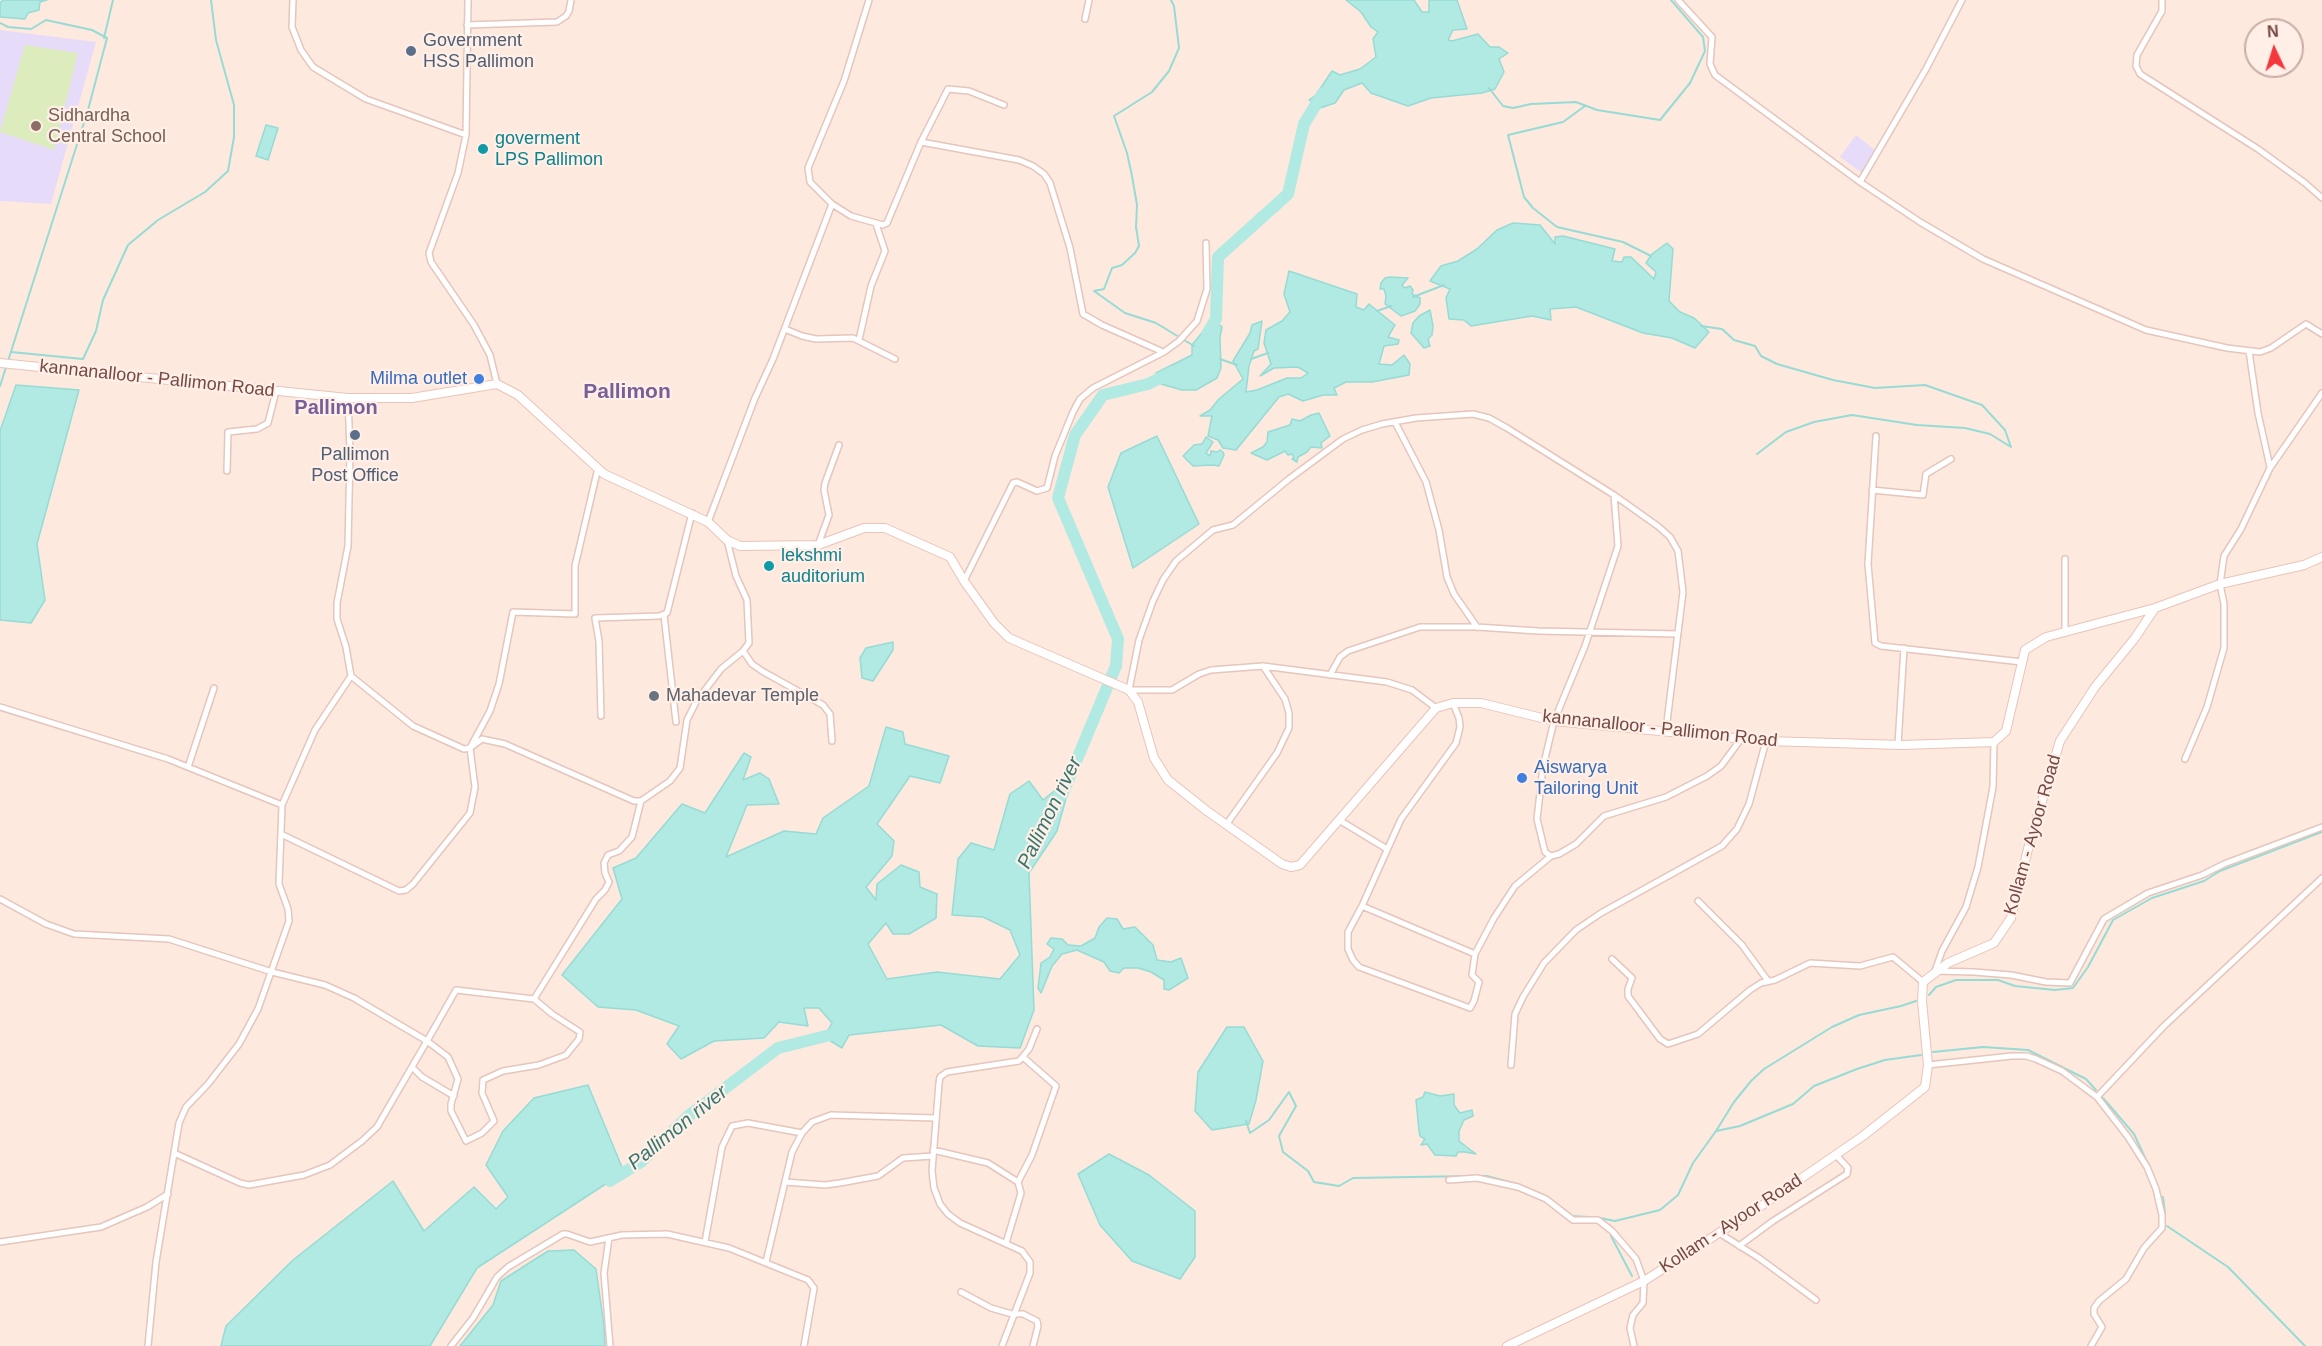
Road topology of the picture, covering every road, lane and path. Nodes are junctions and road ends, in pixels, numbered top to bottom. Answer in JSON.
{"nodes":[{"id":1,"x":293,"y":0,"type":"edge"},
{"id":2,"x":468,"y":0,"type":"edge"},
{"id":3,"x":571,"y":0,"type":"edge"},
{"id":4,"x":869,"y":0,"type":"edge"},
{"id":5,"x":1089,"y":0,"type":"edge"},
{"id":6,"x":1678,"y":0,"type":"edge"},
{"id":7,"x":1962,"y":0,"type":"edge"},
{"id":8,"x":2162,"y":0,"type":"edge"},
{"id":9,"x":1085,"y":19,"type":"dead end"},
{"id":10,"x":467,"y":25,"type":"junction"},
{"id":11,"x":1004,"y":105,"type":"dead end"},
{"id":12,"x":466,"y":135,"type":"junction"},
{"id":13,"x":921,"y":142,"type":"junction"},
{"id":14,"x":1860,"y":182,"type":"junction"},
{"id":15,"x":2322,"y":198,"type":"edge"},
{"id":16,"x":832,"y":204,"type":"junction"},
{"id":17,"x":876,"y":224,"type":"junction"},
{"id":18,"x":1206,"y":243,"type":"dead end"},
{"id":19,"x":785,"y":329,"type":"junction"},
{"id":20,"x":2322,"y":334,"type":"edge"},
{"id":21,"x":859,"y":340,"type":"junction"},
{"id":22,"x":2249,"y":351,"type":"junction"},
{"id":23,"x":1164,"y":352,"type":"junction"},
{"id":24,"x":895,"y":359,"type":"dead end"},
{"id":25,"x":0,"y":363,"type":"edge"},
{"id":26,"x":497,"y":384,"type":"junction"},
{"id":27,"x":276,"y":391,"type":"junction"},
{"id":28,"x":2322,"y":393,"type":"edge"},
{"id":29,"x":348,"y":398,"type":"junction"},
{"id":30,"x":1395,"y":422,"type":"junction"},
{"id":31,"x":1876,"y":436,"type":"dead end"},
{"id":32,"x":839,"y":445,"type":"dead end"},
{"id":33,"x":1952,"y":459,"type":"dead end"},
{"id":34,"x":598,"y":468,"type":"junction"},
{"id":35,"x":2270,"y":468,"type":"junction"},
{"id":36,"x":227,"y":471,"type":"dead end"},
{"id":37,"x":1872,"y":490,"type":"junction"},
{"id":38,"x":1614,"y":495,"type":"junction"},
{"id":39,"x":692,"y":513,"type":"junction"},
{"id":40,"x":708,"y":522,"type":"junction"},
{"id":41,"x":727,"y":540,"type":"junction"},
{"id":42,"x":818,"y":545,"type":"junction"},
{"id":43,"x":2322,"y":557,"type":"edge"},
{"id":44,"x":2065,"y":559,"type":"dead end"},
{"id":45,"x":964,"y":581,"type":"junction"},
{"id":46,"x":2220,"y":584,"type":"junction"},
{"id":47,"x":2155,"y":608,"type":"junction"},
{"id":48,"x":664,"y":615,"type":"junction"},
{"id":49,"x":1477,"y":627,"type":"junction"},
{"id":50,"x":2065,"y":632,"type":"junction"},
{"id":51,"x":1590,"y":633,"type":"junction"},
{"id":52,"x":1678,"y":634,"type":"junction"},
{"id":53,"x":1904,"y":648,"type":"junction"},
{"id":54,"x":743,"y":651,"type":"junction"},
{"id":55,"x":2022,"y":662,"type":"junction"},
{"id":56,"x":1263,"y":666,"type":"junction"},
{"id":57,"x":1330,"y":675,"type":"junction"},
{"id":58,"x":351,"y":676,"type":"junction"},
{"id":59,"x":214,"y":688,"type":"dead end"},
{"id":60,"x":1126,"y":688,"type":"junction"},
{"id":61,"x":1453,"y":703,"type":"junction"},
{"id":62,"x":0,"y":707,"type":"edge"},
{"id":63,"x":1436,"y":708,"type":"junction"},
{"id":64,"x":601,"y":716,"type":"dead end"},
{"id":65,"x":1554,"y":720,"type":"junction"},
{"id":66,"x":676,"y":722,"type":"dead end"},
{"id":67,"x":1666,"y":730,"type":"junction"},
{"id":68,"x":1741,"y":739,"type":"junction"},
{"id":69,"x":832,"y":741,"type":"dead end"},
{"id":70,"x":1766,"y":741,"type":"junction"},
{"id":71,"x":1994,"y":742,"type":"junction"},
{"id":72,"x":1898,"y":745,"type":"junction"},
{"id":73,"x":470,"y":748,"type":"junction"},
{"id":74,"x":2185,"y":759,"type":"dead end"},
{"id":75,"x":188,"y":767,"type":"junction"},
{"id":76,"x":641,"y":801,"type":"junction"},
{"id":77,"x":282,"y":805,"type":"junction"},
{"id":78,"x":1339,"y":820,"type":"junction"},
{"id":79,"x":1226,"y":825,"type":"junction"},
{"id":80,"x":2322,"y":827,"type":"edge"},
{"id":81,"x":283,"y":835,"type":"junction"},
{"id":82,"x":1387,"y":849,"type":"junction"},
{"id":83,"x":1551,"y":856,"type":"junction"},
{"id":84,"x":2322,"y":878,"type":"edge"},
{"id":85,"x":0,"y":899,"type":"edge"},
{"id":86,"x":1698,"y":901,"type":"dead end"},
{"id":87,"x":1362,"y":906,"type":"junction"},
{"id":88,"x":1475,"y":954,"type":"junction"},
{"id":89,"x":1612,"y":958,"type":"dead end"},
{"id":90,"x":1935,"y":971,"type":"junction"},
{"id":91,"x":272,"y":972,"type":"junction"},
{"id":92,"x":1768,"y":981,"type":"junction"},
{"id":93,"x":1923,"y":982,"type":"junction"},
{"id":94,"x":534,"y":999,"type":"junction"},
{"id":95,"x":1037,"y":1029,"type":"dead end"},
{"id":96,"x":427,"y":1041,"type":"junction"},
{"id":97,"x":1023,"y":1057,"type":"junction"},
{"id":98,"x":1511,"y":1065,"type":"dead end"},
{"id":99,"x":1928,"y":1065,"type":"junction"},
{"id":100,"x":412,"y":1067,"type":"junction"},
{"id":101,"x":453,"y":1096,"type":"junction"},
{"id":102,"x":2097,"y":1097,"type":"junction"},
{"id":103,"x":936,"y":1118,"type":"junction"},
{"id":104,"x":802,"y":1133,"type":"junction"},
{"id":105,"x":174,"y":1153,"type":"junction"},
{"id":106,"x":933,"y":1153,"type":"junction"},
{"id":107,"x":1836,"y":1155,"type":"junction"},
{"id":108,"x":1449,"y":1180,"type":"dead end"},
{"id":109,"x":785,"y":1182,"type":"junction"},
{"id":110,"x":1017,"y":1182,"type":"junction"},
{"id":111,"x":168,"y":1194,"type":"junction"},
{"id":112,"x":1719,"y":1233,"type":"junction"},
{"id":113,"x":609,"y":1238,"type":"junction"},
{"id":114,"x":0,"y":1242,"type":"edge"},
{"id":115,"x":705,"y":1242,"type":"junction"},
{"id":116,"x":1006,"y":1243,"type":"junction"},
{"id":117,"x":1738,"y":1246,"type":"junction"},
{"id":118,"x":766,"y":1262,"type":"junction"},
{"id":119,"x":1644,"y":1281,"type":"junction"},
{"id":120,"x":962,"y":1292,"type":"dead end"},
{"id":121,"x":1816,"y":1300,"type":"dead end"},
{"id":122,"x":1012,"y":1314,"type":"junction"},
{"id":123,"x":148,"y":1346,"type":"edge"},
{"id":124,"x":451,"y":1346,"type":"edge"},
{"id":125,"x":610,"y":1346,"type":"edge"},
{"id":126,"x":804,"y":1346,"type":"edge"},
{"id":127,"x":1002,"y":1346,"type":"edge"},
{"id":128,"x":1033,"y":1346,"type":"edge"},
{"id":129,"x":1506,"y":1346,"type":"edge"},
{"id":130,"x":1634,"y":1346,"type":"edge"},
{"id":131,"x":2091,"y":1346,"type":"edge"}],
"edges":[{"from":1,"to":12,"type":"street"},
{"from":2,"to":10,"type":"street"},
{"from":3,"to":10,"type":"street"},
{"from":4,"to":16,"type":"street"},
{"from":5,"to":9,"type":"street"},
{"from":6,"to":14,"type":"street"},
{"from":7,"to":14,"type":"street"},
{"from":8,"to":15,"type":"street"},
{"from":10,"to":12,"type":"street"},
{"from":11,"to":13,"type":"street"},
{"from":12,"to":26,"type":"street"},
{"from":13,"to":17,"type":"street"},
{"from":13,"to":23,"type":"street"},
{"from":14,"to":22,"type":"street"},
{"from":16,"to":17,"type":"street"},
{"from":16,"to":19,"type":"street"},
{"from":17,"to":21,"type":"street"},
{"from":18,"to":23,"type":"street"},
{"from":19,"to":21,"type":"street"},
{"from":19,"to":40,"type":"street"},
{"from":20,"to":22,"type":"street"},
{"from":21,"to":24,"type":"street"},
{"from":22,"to":35,"type":"street"},
{"from":23,"to":45,"type":"street"},
{"from":25,"to":27,"type":"street","name":"kannanalloor - Pallimon Road"},
{"from":26,"to":29,"type":"street","name":"kannanalloor - Pallimon Road"},
{"from":26,"to":34,"type":"street"},
{"from":27,"to":29,"type":"street","name":"kannanalloor - Pallimon Road"},
{"from":27,"to":36,"type":"street"},
{"from":28,"to":35,"type":"street"},
{"from":29,"to":58,"type":"street"},
{"from":30,"to":38,"type":"street"},
{"from":30,"to":49,"type":"street"},
{"from":30,"to":60,"type":"street"},
{"from":31,"to":37,"type":"street"},
{"from":32,"to":42,"type":"street"},
{"from":33,"to":37,"type":"street"},
{"from":34,"to":39,"type":"street"},
{"from":34,"to":73,"type":"street"},
{"from":35,"to":46,"type":"street"},
{"from":37,"to":53,"type":"street"},
{"from":38,"to":51,"type":"street"},
{"from":38,"to":52,"type":"street"},
{"from":39,"to":40,"type":"street"},
{"from":39,"to":48,"type":"street"},
{"from":40,"to":41,"type":"street"},
{"from":41,"to":42,"type":"street"},
{"from":41,"to":54,"type":"street"},
{"from":42,"to":45,"type":"street"},
{"from":43,"to":46,"type":"street"},
{"from":44,"to":50,"type":"street"},
{"from":45,"to":60,"type":"street"},
{"from":46,"to":47,"type":"street"},
{"from":46,"to":74,"type":"street"},
{"from":47,"to":50,"type":"street"},
{"from":47,"to":90,"type":"street","name":"Kollam - Ayoor Road"},
{"from":48,"to":64,"type":"street"},
{"from":48,"to":66,"type":"street"},
{"from":49,"to":51,"type":"street"},
{"from":49,"to":57,"type":"street"},
{"from":50,"to":55,"type":"street"},
{"from":51,"to":52,"type":"street"},
{"from":51,"to":65,"type":"street"},
{"from":52,"to":67,"type":"street"},
{"from":53,"to":55,"type":"street"},
{"from":53,"to":72,"type":"street"},
{"from":54,"to":69,"type":"street"},
{"from":54,"to":76,"type":"street"},
{"from":55,"to":71,"type":"street"},
{"from":56,"to":57,"type":"street"},
{"from":56,"to":60,"type":"street"},
{"from":56,"to":79,"type":"street"},
{"from":57,"to":63,"type":"street"},
{"from":58,"to":73,"type":"street"},
{"from":58,"to":77,"type":"street"},
{"from":59,"to":75,"type":"street"},
{"from":60,"to":79,"type":"street"},
{"from":61,"to":63,"type":"street","name":"kannanalloor - Pallimon Road"},
{"from":61,"to":65,"type":"street","name":"kannanalloor - Pallimon Road"},
{"from":61,"to":82,"type":"street"},
{"from":62,"to":75,"type":"street"},
{"from":63,"to":78,"type":"street"},
{"from":65,"to":67,"type":"street","name":"kannanalloor - Pallimon Road"},
{"from":65,"to":83,"type":"street"},
{"from":67,"to":68,"type":"street","name":"kannanalloor - Pallimon Road"},
{"from":68,"to":70,"type":"street","name":"kannanalloor - Pallimon Road"},
{"from":68,"to":83,"type":"street"},
{"from":70,"to":72,"type":"street","name":"kannanalloor - Pallimon Road"},
{"from":70,"to":98,"type":"street"},
{"from":71,"to":72,"type":"street","name":"kannanalloor - Pallimon Road"},
{"from":71,"to":90,"type":"street"},
{"from":73,"to":76,"type":"street"},
{"from":73,"to":81,"type":"street"},
{"from":75,"to":77,"type":"street"},
{"from":76,"to":94,"type":"street"},
{"from":77,"to":81,"type":"street"},
{"from":78,"to":79,"type":"street"},
{"from":78,"to":82,"type":"street"},
{"from":80,"to":90,"type":"street"},
{"from":81,"to":91,"type":"street"},
{"from":82,"to":87,"type":"street"},
{"from":83,"to":88,"type":"street"},
{"from":84,"to":102,"type":"street"},
{"from":85,"to":91,"type":"street"},
{"from":86,"to":92,"type":"street"},
{"from":87,"to":88,"type":"street"},
{"from":87,"to":88,"type":"street"},
{"from":89,"to":92,"type":"street"},
{"from":90,"to":93,"type":"street","name":"Kollam - Ayoor Road"},
{"from":91,"to":96,"type":"street"},
{"from":91,"to":105,"type":"street"},
{"from":92,"to":93,"type":"street"},
{"from":93,"to":99,"type":"street","name":"Kollam - Ayoor Road"},
{"from":94,"to":96,"type":"street"},
{"from":94,"to":101,"type":"street"},
{"from":95,"to":97,"type":"street"},
{"from":96,"to":100,"type":"street"},
{"from":96,"to":101,"type":"street"},
{"from":97,"to":103,"type":"street"},
{"from":97,"to":110,"type":"street"},
{"from":99,"to":102,"type":"street"},
{"from":99,"to":107,"type":"street","name":"Kollam - Ayoor Road"},
{"from":100,"to":101,"type":"street"},
{"from":100,"to":105,"type":"street"},
{"from":102,"to":131,"type":"street"},
{"from":103,"to":104,"type":"street"},
{"from":103,"to":106,"type":"street"},
{"from":104,"to":109,"type":"street"},
{"from":104,"to":115,"type":"street"},
{"from":105,"to":111,"type":"street"},
{"from":106,"to":109,"type":"street"},
{"from":106,"to":110,"type":"street"},
{"from":106,"to":116,"type":"street"},
{"from":107,"to":112,"type":"street","name":"Kollam - Ayoor Road"},
{"from":107,"to":117,"type":"street"},
{"from":108,"to":119,"type":"street"},
{"from":109,"to":118,"type":"street"},
{"from":110,"to":116,"type":"street"},
{"from":111,"to":114,"type":"street"},
{"from":111,"to":123,"type":"street"},
{"from":112,"to":117,"type":"street"},
{"from":112,"to":119,"type":"street","name":"Kollam - Ayoor Road"},
{"from":113,"to":115,"type":"street"},
{"from":113,"to":124,"type":"street"},
{"from":113,"to":125,"type":"street"},
{"from":115,"to":118,"type":"street"},
{"from":116,"to":122,"type":"street"},
{"from":117,"to":121,"type":"street"},
{"from":118,"to":126,"type":"street"},
{"from":119,"to":129,"type":"street","name":"Kollam - Ayoor Road"},
{"from":119,"to":130,"type":"street"},
{"from":120,"to":122,"type":"street"},
{"from":122,"to":127,"type":"street"},
{"from":122,"to":128,"type":"street"}]}
